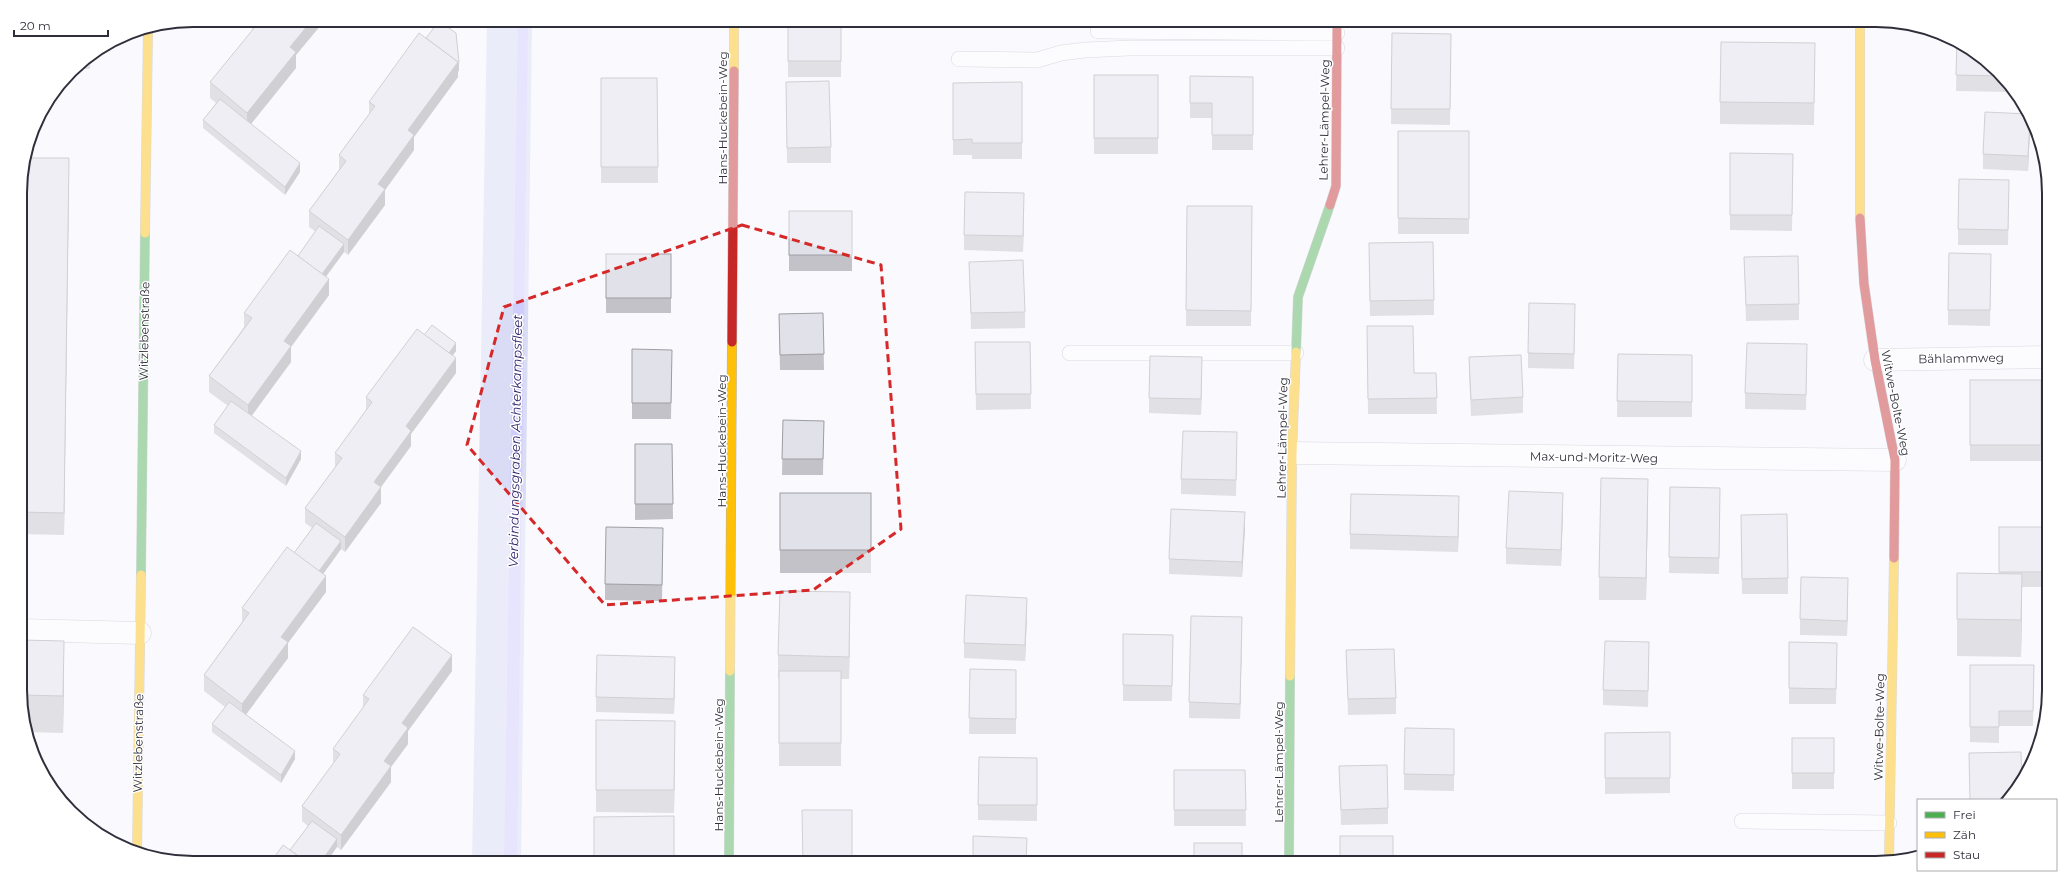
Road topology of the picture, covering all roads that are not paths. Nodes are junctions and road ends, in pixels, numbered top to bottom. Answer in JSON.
{"nodes":[{"id":1,"x":734,"y":27,"type":"edge"},
{"id":2,"x":1289,"y":27,"type":"edge"},
{"id":3,"x":1337,"y":27,"type":"edge"},
{"id":4,"x":1860,"y":27,"type":"edge"},
{"id":5,"x":1098,"y":31,"type":"dead end"},
{"id":6,"x":148,"y":34,"type":"edge"},
{"id":7,"x":1337,"y":48,"type":"junction"},
{"id":8,"x":959,"y":59,"type":"dead end"},
{"id":9,"x":1070,"y":353,"type":"dead end"},
{"id":10,"x":1296,"y":353,"type":"junction"},
{"id":11,"x":2042,"y":357,"type":"edge"},
{"id":12,"x":1875,"y":360,"type":"junction"},
{"id":13,"x":1292,"y":453,"type":"junction"},
{"id":14,"x":1895,"y":460,"type":"junction"},
{"id":15,"x":27,"y":630,"type":"edge"},
{"id":16,"x":140,"y":633,"type":"junction"},
{"id":17,"x":1742,"y":821,"type":"dead end"},
{"id":18,"x":1889,"y":823,"type":"junction"},
{"id":19,"x":137,"y":846,"type":"edge"},
{"id":20,"x":730,"y":856,"type":"edge"},
{"id":21,"x":1289,"y":856,"type":"edge"},
{"id":22,"x":1889,"y":856,"type":"edge"}],
"edges":[{"from":1,"to":20,"type":"street","name":"Hans-Huckebein-Weg"},
{"from":2,"to":5,"type":"lane"},
{"from":3,"to":7,"type":"street","name":"Lehrer-Lämpel-Weg"},
{"from":4,"to":12,"type":"street","name":"Witwe-Bolte-Weg"},
{"from":6,"to":16,"type":"street","name":"Witzlebenstraße"},
{"from":7,"to":8,"type":"lane"},
{"from":7,"to":10,"type":"street","name":"Lehrer-Lämpel-Weg"},
{"from":9,"to":10,"type":"lane"},
{"from":10,"to":13,"type":"street","name":"Lehrer-Lämpel-Weg"},
{"from":11,"to":12,"type":"street","name":"Bählammweg"},
{"from":12,"to":14,"type":"street","name":"Witwe-Bolte-Weg"},
{"from":13,"to":14,"type":"street","name":"Max-und-Moritz-Weg"},
{"from":13,"to":21,"type":"street","name":"Lehrer-Lämpel-Weg"},
{"from":14,"to":18,"type":"street","name":"Witwe-Bolte-Weg"},
{"from":15,"to":16,"type":"street"},
{"from":16,"to":19,"type":"street","name":"Witzlebenstraße"},
{"from":17,"to":18,"type":"lane"},
{"from":18,"to":22,"type":"street","name":"Witwe-Bolte-Weg"}]}
